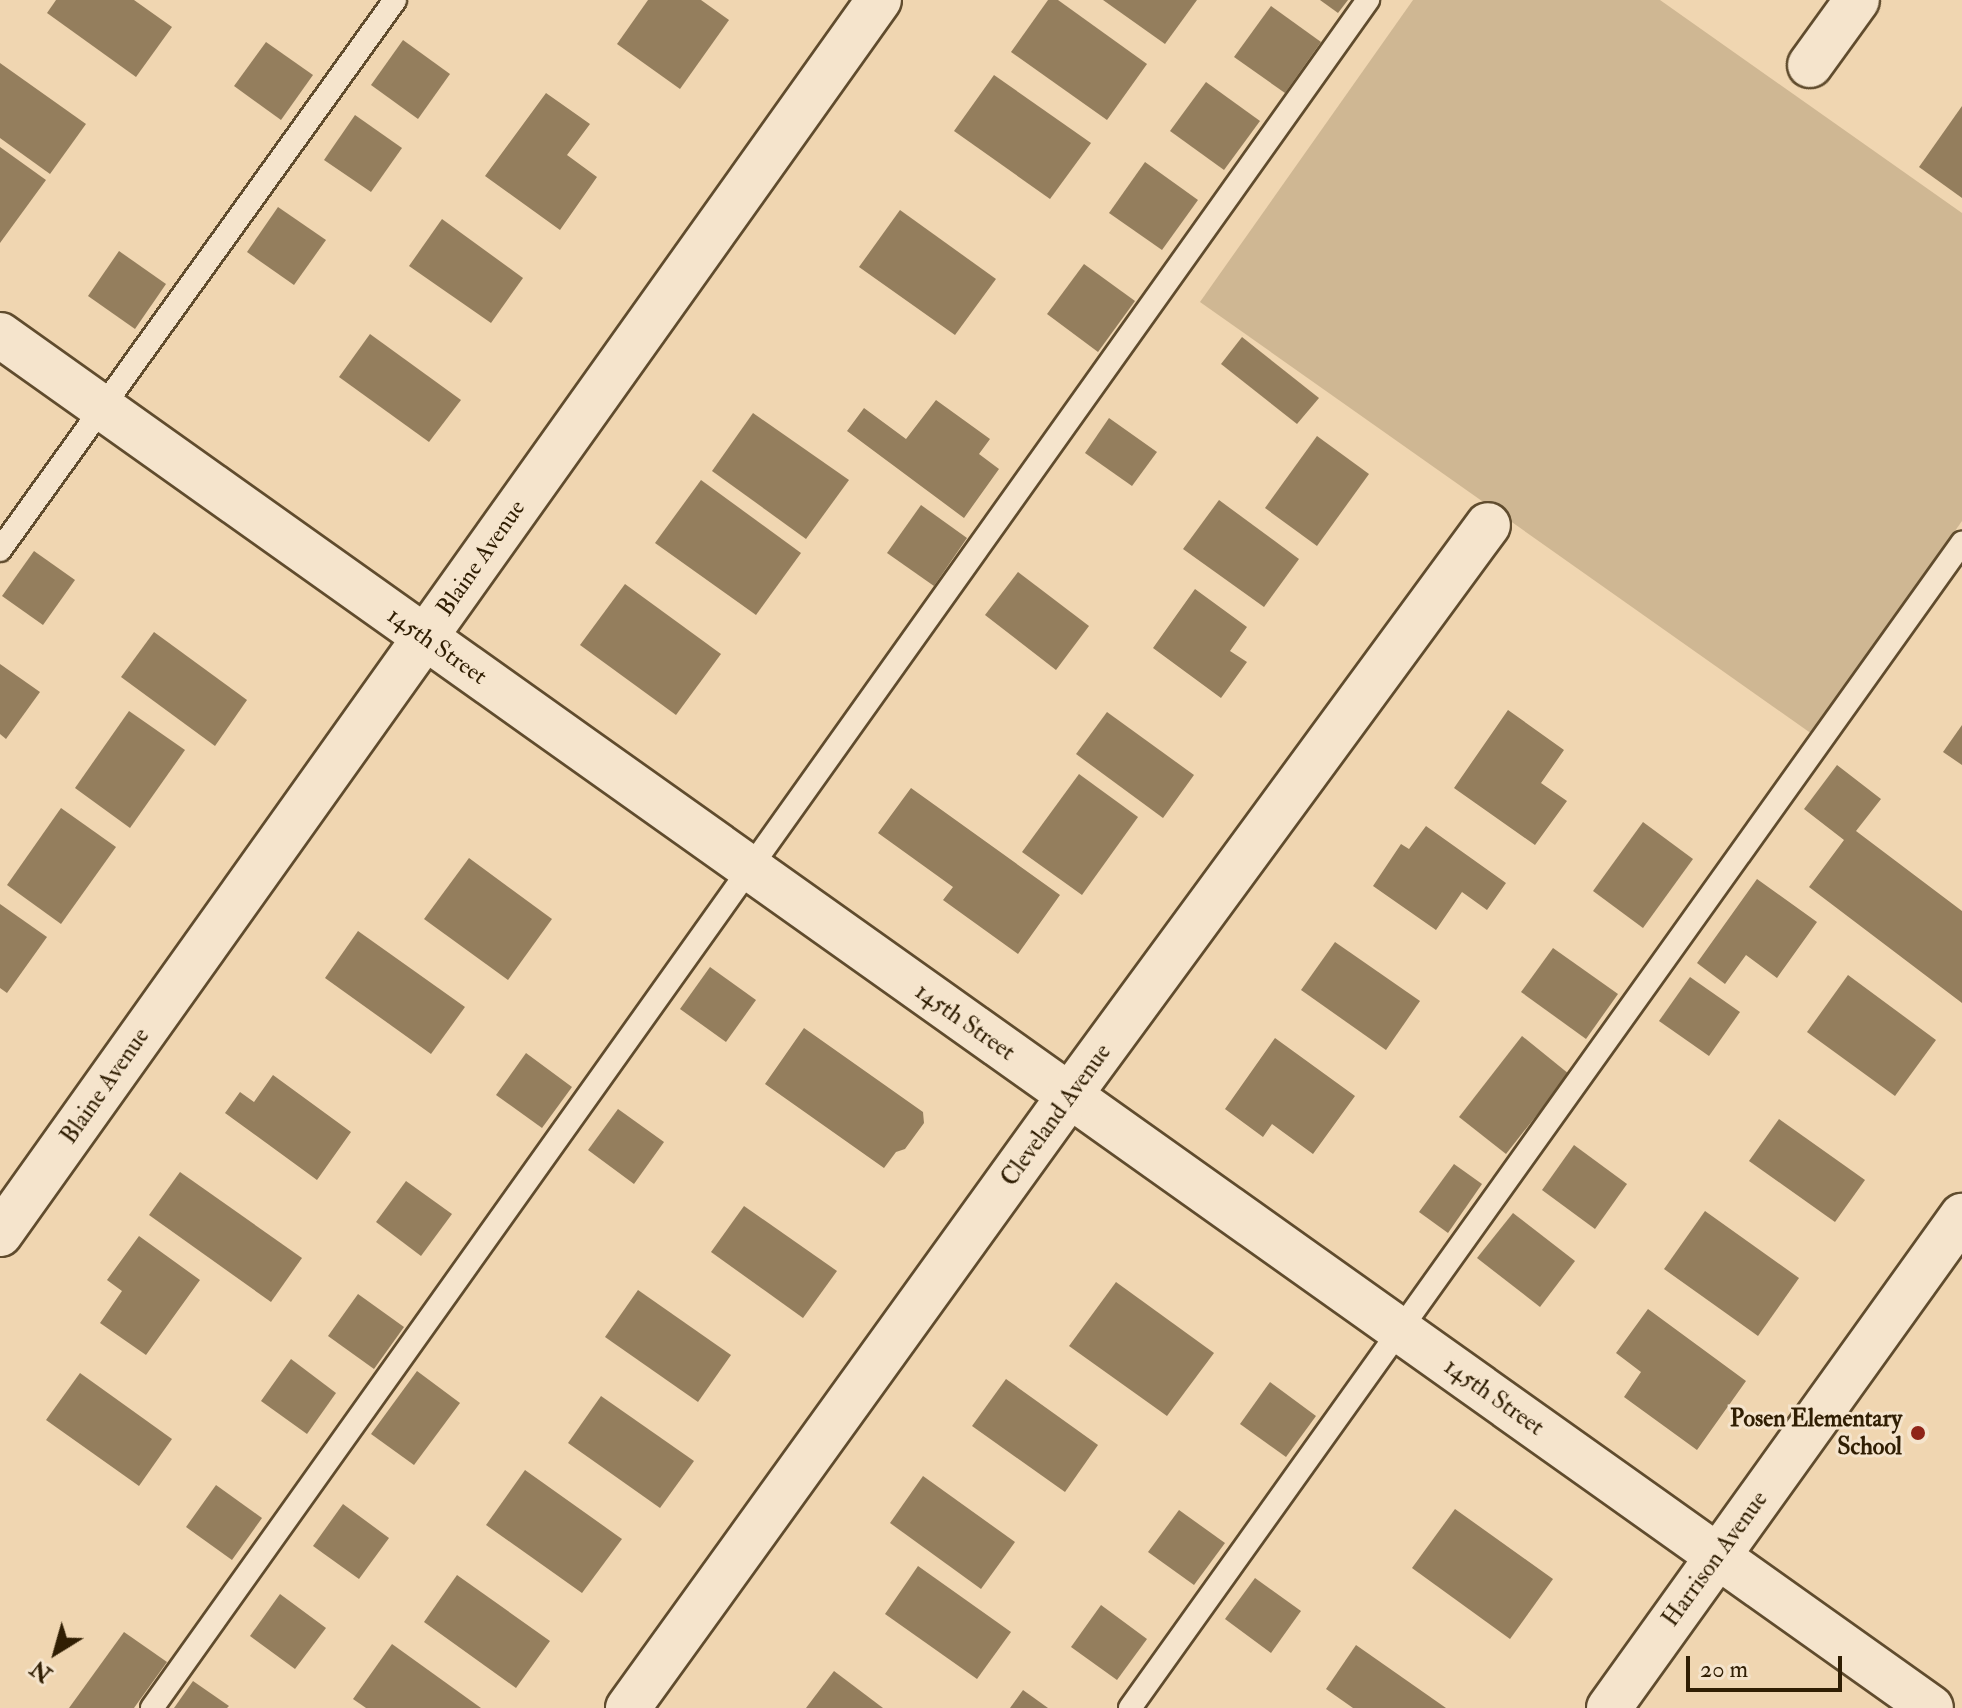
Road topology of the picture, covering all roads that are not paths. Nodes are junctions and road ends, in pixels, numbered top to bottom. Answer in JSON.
{"nodes":[{"id":1,"x":395,"y":0,"type":"edge"},
{"id":2,"x":879,"y":0,"type":"edge"},
{"id":3,"x":1368,"y":0,"type":"edge"},
{"id":4,"x":1857,"y":0,"type":"edge"},
{"id":5,"x":1810,"y":65,"type":"dead end"},
{"id":6,"x":0,"y":335,"type":"edge"},
{"id":7,"x":102,"y":407,"type":"junction"},
{"id":8,"x":1488,"y":525,"type":"dead end"},
{"id":9,"x":1962,"y":543,"type":"edge"},
{"id":10,"x":0,"y":550,"type":"edge"},
{"id":11,"x":425,"y":638,"type":"junction"},
{"id":12,"x":751,"y":869,"type":"junction"},
{"id":13,"x":1069,"y":1096,"type":"junction"},
{"id":14,"x":1962,"y":1216,"type":"edge"},
{"id":15,"x":0,"y":1234,"type":"edge"},
{"id":16,"x":1400,"y":1331,"type":"junction"},
{"id":17,"x":1717,"y":1555,"type":"junction"},
{"id":18,"x":152,"y":1708,"type":"edge"},
{"id":19,"x":628,"y":1708,"type":"edge"},
{"id":20,"x":1130,"y":1708,"type":"edge"},
{"id":21,"x":1609,"y":1708,"type":"edge"},
{"id":22,"x":1931,"y":1708,"type":"edge"}],
"edges":[{"from":1,"to":7,"type":"lane"},
{"from":2,"to":11,"type":"street","name":"Blaine Avenue"},
{"from":3,"to":12,"type":"lane"},
{"from":4,"to":5,"type":"street"},
{"from":6,"to":7,"type":"street","name":"145th Street"},
{"from":7,"to":10,"type":"lane"},
{"from":7,"to":11,"type":"street","name":"145th Street"},
{"from":8,"to":13,"type":"street","name":"Cleveland Avenue"},
{"from":9,"to":16,"type":"lane"},
{"from":11,"to":12,"type":"street","name":"145th Street"},
{"from":11,"to":15,"type":"street","name":"Blaine Avenue"},
{"from":12,"to":13,"type":"street","name":"145th Street"},
{"from":12,"to":18,"type":"lane"},
{"from":13,"to":16,"type":"street","name":"145th Street"},
{"from":13,"to":19,"type":"street","name":"Cleveland Avenue"},
{"from":14,"to":17,"type":"street","name":"Harrison Avenue"},
{"from":16,"to":17,"type":"street","name":"145th Street"},
{"from":16,"to":20,"type":"lane"},
{"from":17,"to":21,"type":"street","name":"Harrison Avenue"},
{"from":17,"to":22,"type":"street","name":"145th Street"}]}
